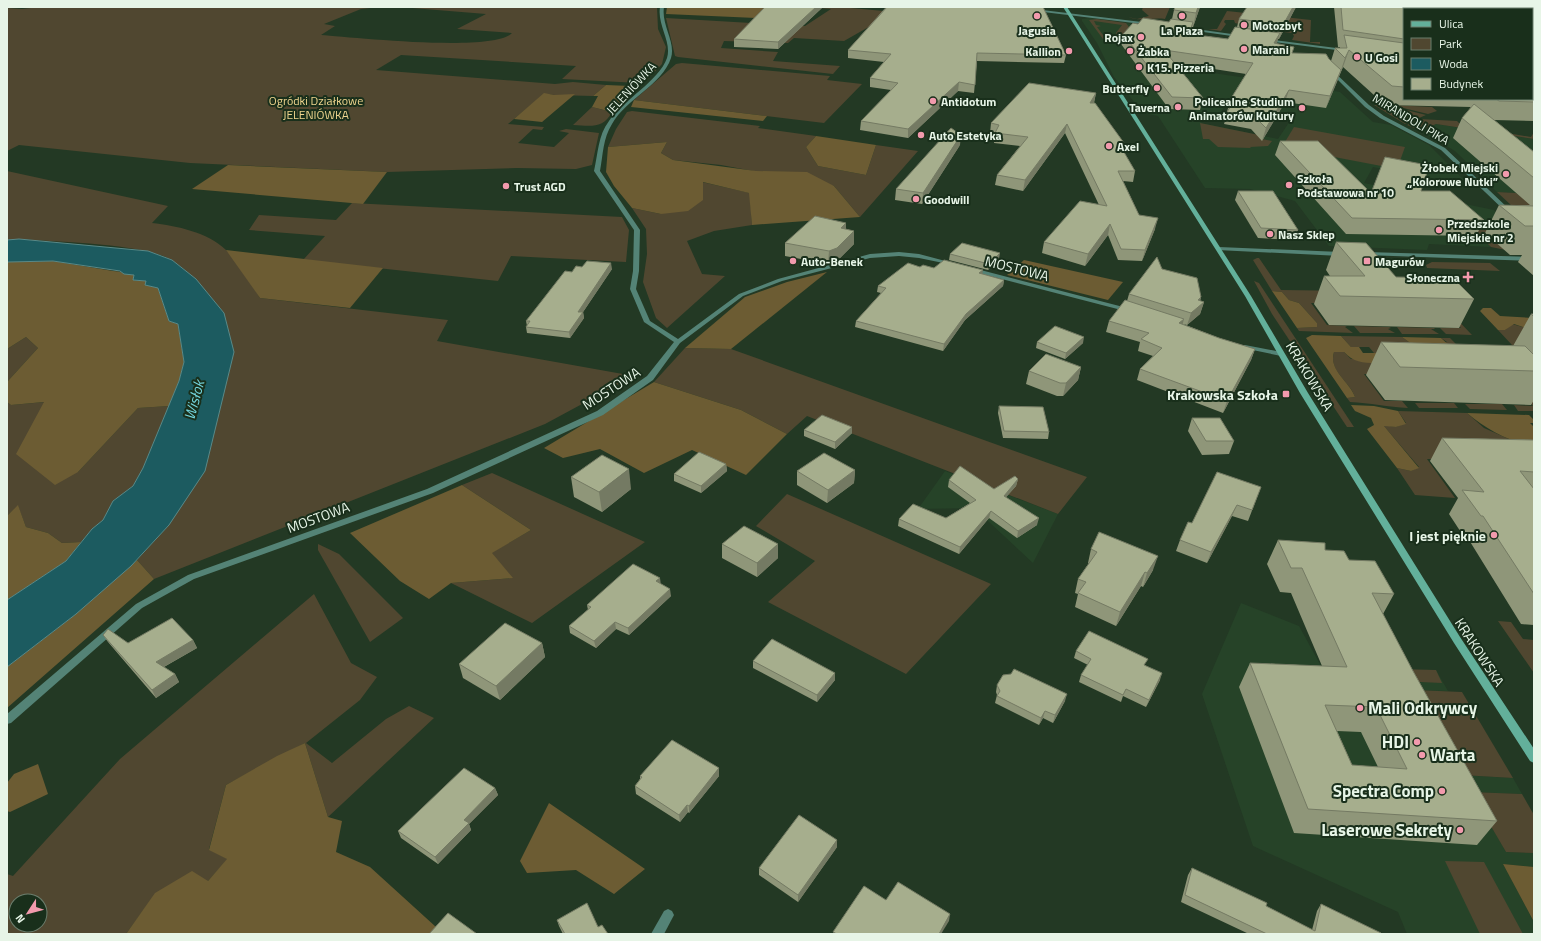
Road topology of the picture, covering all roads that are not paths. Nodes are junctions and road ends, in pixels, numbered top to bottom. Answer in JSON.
{"nodes":[{"id":1,"x":662,"y":7,"type":"edge"},
{"id":2,"x":1065,"y":7,"type":"edge"},
{"id":3,"x":1030,"y":10,"type":"edge"},
{"id":4,"x":1068,"y":13,"type":"junction"},
{"id":5,"x":1157,"y":25,"type":"edge"},
{"id":6,"x":1180,"y":28,"type":"edge"},
{"id":7,"x":1241,"y":36,"type":"edge"},
{"id":8,"x":1262,"y":39,"type":"edge"},
{"id":9,"x":1324,"y":47,"type":"junction"},
{"id":10,"x":1348,"y":51,"type":"edge"},
{"id":11,"x":1325,"y":55,"type":"edge"},
{"id":12,"x":1327,"y":68,"type":"edge"},
{"id":13,"x":1511,"y":214,"type":"edge"},
{"id":14,"x":1219,"y":249,"type":"junction"},
{"id":15,"x":1346,"y":254,"type":"edge"},
{"id":16,"x":1362,"y":254,"type":"edge"},
{"id":17,"x":1534,"y":260,"type":"edge"},
{"id":18,"x":1138,"y":313,"type":"edge"},
{"id":19,"x":678,"y":342,"type":"junction"},
{"id":20,"x":1234,"y":343,"type":"edge"},
{"id":21,"x":1281,"y":354,"type":"junction"},
{"id":22,"x":7,"y":720,"type":"edge"},
{"id":23,"x":1534,"y":758,"type":"edge"},
{"id":24,"x":668,"y":914,"type":"dead end"},
{"id":25,"x":657,"y":934,"type":"edge"}],
"edges":[{"from":1,"to":19,"type":"street","name":"JELENIÓWKA"},
{"from":2,"to":4,"type":"main road","name":"KRAKOWSKA"},
{"from":3,"to":4,"type":"street"},
{"from":4,"to":5,"type":"street"},
{"from":4,"to":14,"type":"main road","name":"KRAKOWSKA"},
{"from":6,"to":7,"type":"street"},
{"from":8,"to":9,"type":"street"},
{"from":9,"to":10,"type":"street"},
{"from":9,"to":11,"type":"street"},
{"from":12,"to":13,"type":"street","name":"MIRANDOLI PIKA"},
{"from":14,"to":15,"type":"street"},
{"from":14,"to":21,"type":"main road","name":"KRAKOWSKA"},
{"from":16,"to":17,"type":"street"},
{"from":18,"to":19,"type":"street","name":"MOSTOWA"},
{"from":19,"to":22,"type":"street","name":"MOSTOWA"},
{"from":20,"to":21,"type":"street"},
{"from":21,"to":23,"type":"main road","name":"KRAKOWSKA"},
{"from":24,"to":25,"type":"street"}]}
